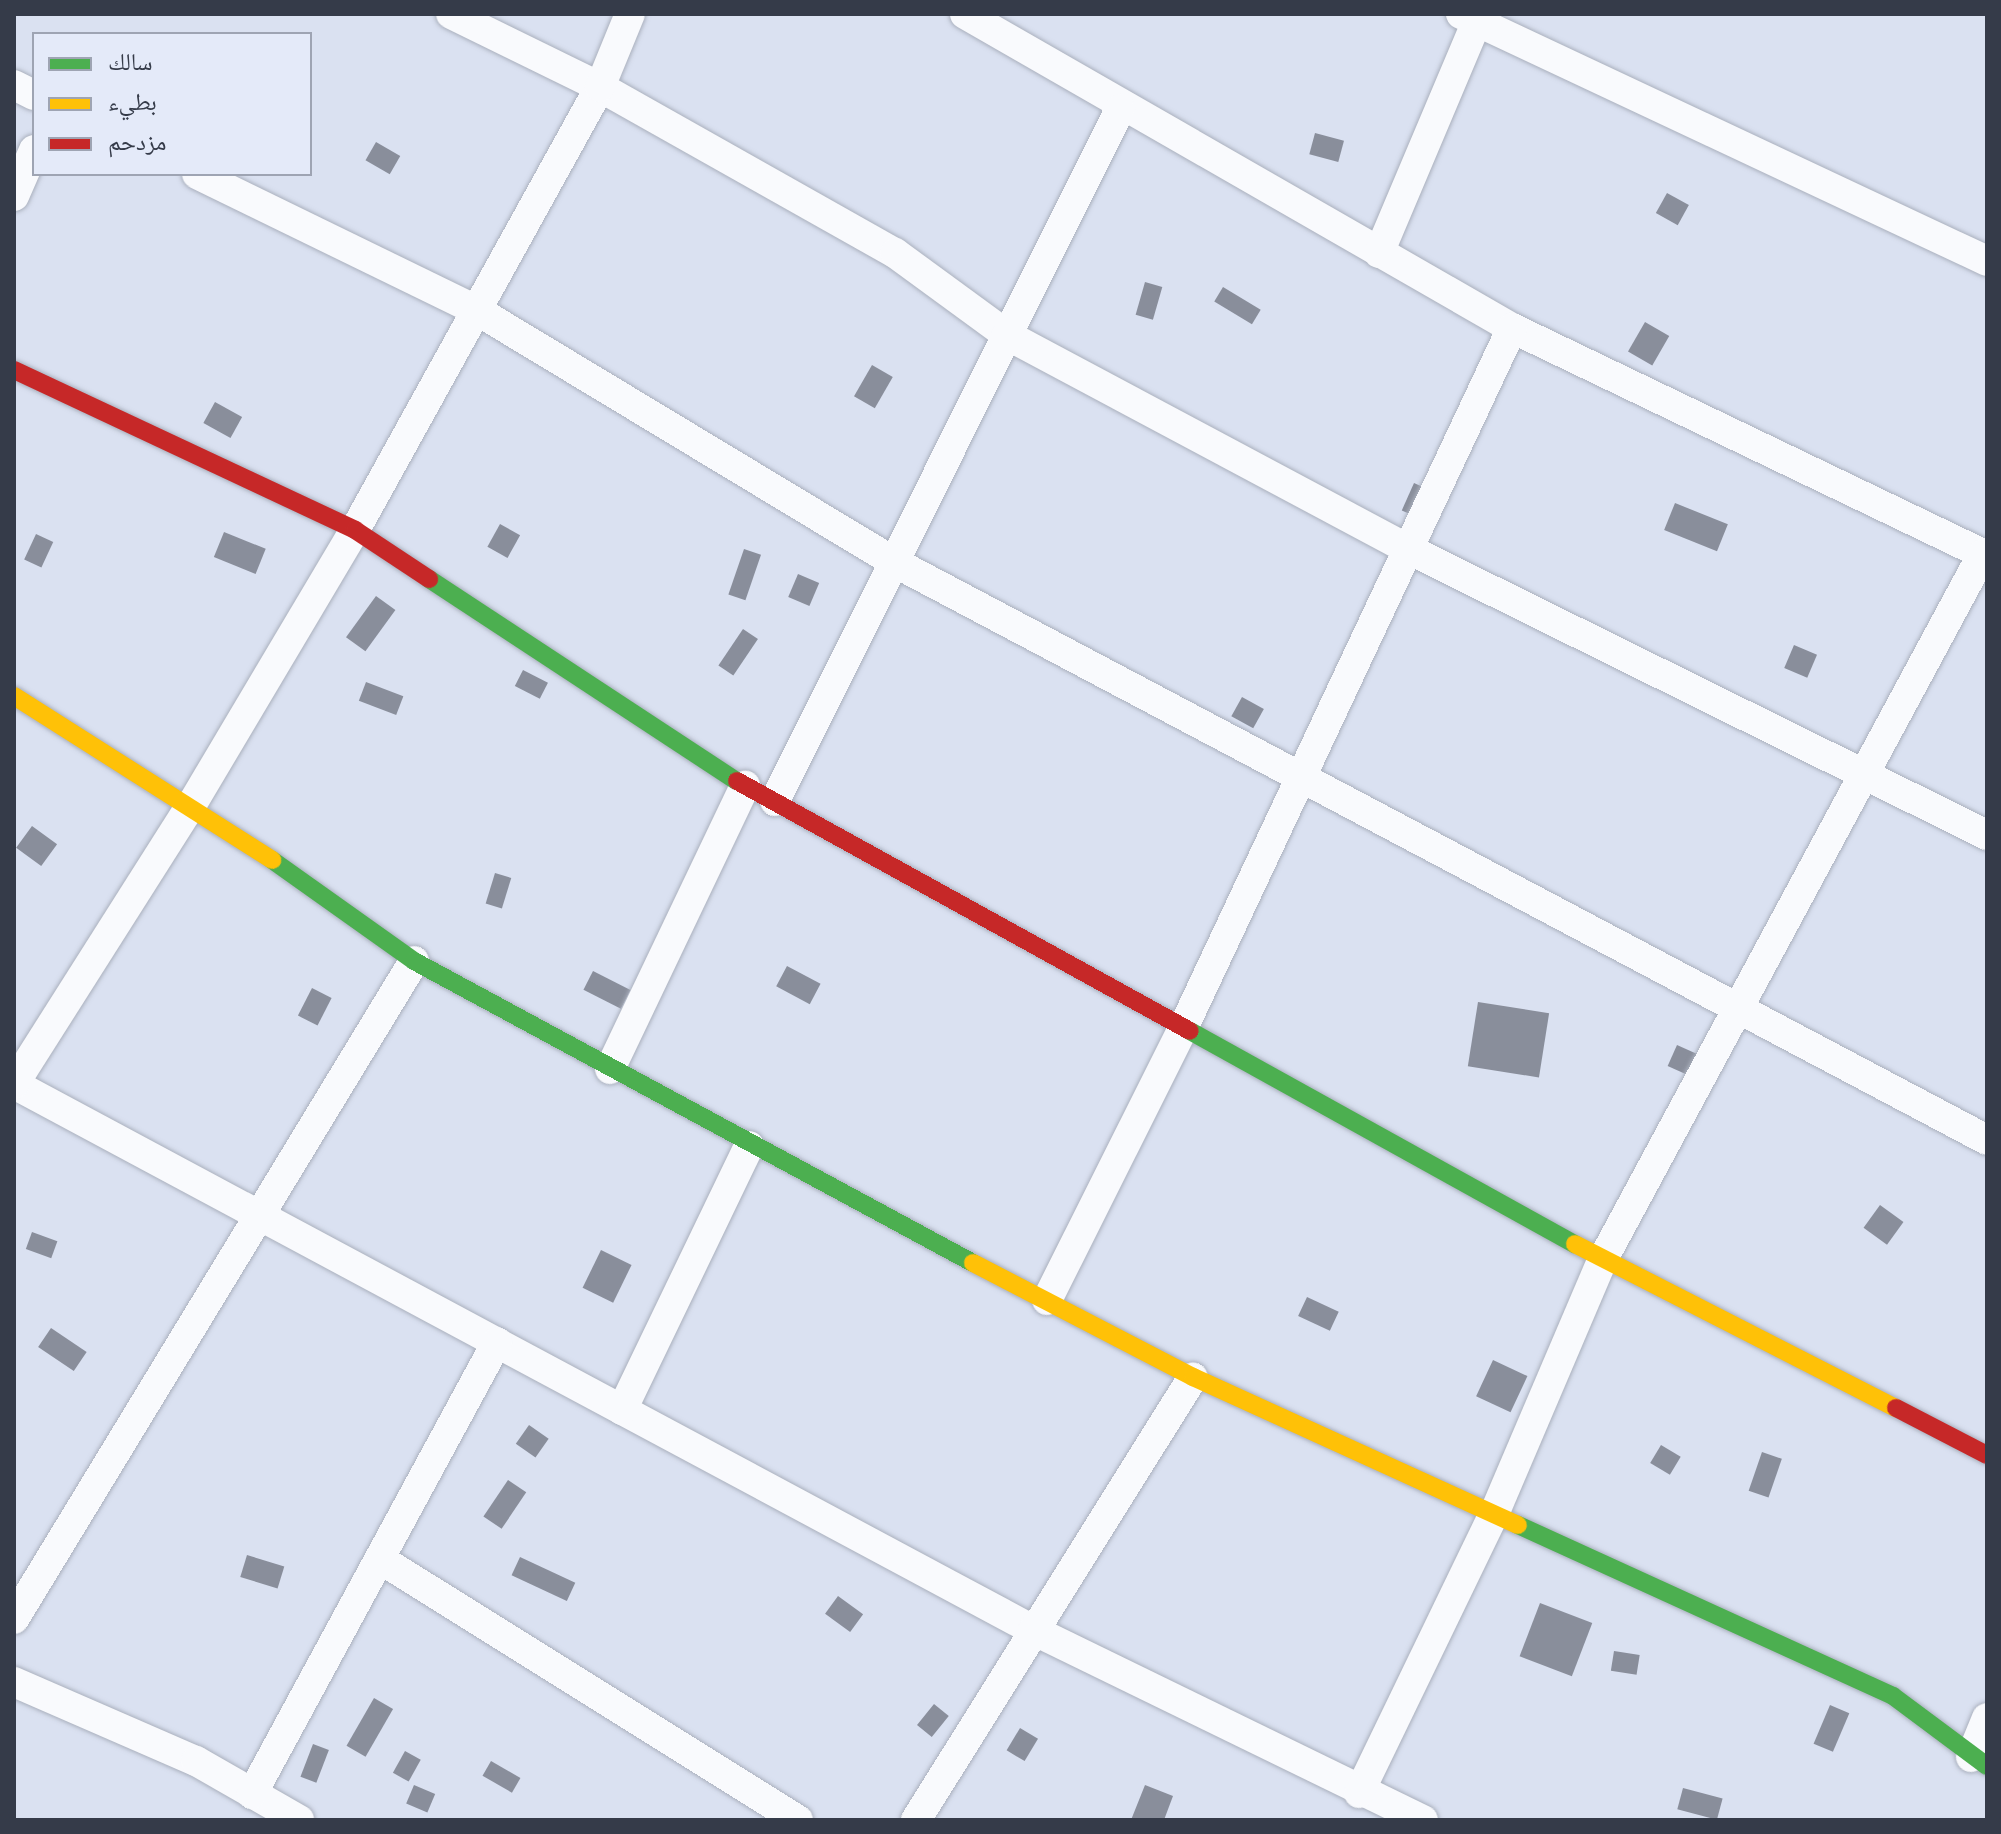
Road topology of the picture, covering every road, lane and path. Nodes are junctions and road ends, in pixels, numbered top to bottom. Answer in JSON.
{"nodes":[{"id":1,"x":451,"y":14,"type":"edge"},
{"id":2,"x":630,"y":14,"type":"edge"},
{"id":3,"x":965,"y":14,"type":"edge"},
{"id":4,"x":1472,"y":17,"type":"edge"},
{"id":5,"x":14,"y":85,"type":"edge"},
{"id":6,"x":600,"y":87,"type":"junction"},
{"id":7,"x":32,"y":94,"type":"edge"},
{"id":8,"x":1120,"y":109,"type":"junction"},
{"id":9,"x":32,"y":155,"type":"edge"},
{"id":10,"x":201,"y":176,"type":"edge"},
{"id":11,"x":14,"y":196,"type":"edge"},
{"id":12,"x":1379,"y":253,"type":"junction"},
{"id":13,"x":1987,"y":261,"type":"edge"},
{"id":14,"x":478,"y":311,"type":"junction"},
{"id":15,"x":1512,"y":328,"type":"junction"},
{"id":16,"x":1007,"y":335,"type":"junction"},
{"id":17,"x":14,"y":370,"type":"edge"},
{"id":18,"x":355,"y":530,"type":"junction"},
{"id":19,"x":1410,"y":550,"type":"junction"},
{"id":20,"x":1985,"y":555,"type":"edge"},
{"id":21,"x":894,"y":562,"type":"junction"},
{"id":22,"x":14,"y":696,"type":"edge"},
{"id":23,"x":1866,"y":776,"type":"junction"},
{"id":24,"x":1300,"y":781,"type":"junction"},
{"id":25,"x":745,"y":786,"type":"junction"},
{"id":26,"x":775,"y":801,"type":"junction"},
{"id":27,"x":192,"y":804,"type":"junction"},
{"id":28,"x":1987,"y":835,"type":"edge"},
{"id":29,"x":414,"y":961,"type":"junction"},
{"id":30,"x":1739,"y":1011,"type":"junction"},
{"id":31,"x":1185,"y":1024,"type":"junction"},
{"id":32,"x":610,"y":1069,"type":"junction"},
{"id":33,"x":14,"y":1084,"type":"edge"},
{"id":34,"x":1987,"y":1140,"type":"edge"},
{"id":35,"x":749,"y":1146,"type":"junction"},
{"id":36,"x":259,"y":1213,"type":"junction"},
{"id":37,"x":1603,"y":1259,"type":"junction"},
{"id":38,"x":1047,"y":1300,"type":"junction"},
{"id":39,"x":497,"y":1342,"type":"junction"},
{"id":40,"x":1193,"y":1377,"type":"junction"},
{"id":41,"x":622,"y":1410,"type":"junction"},
{"id":42,"x":1987,"y":1455,"type":"edge"},
{"id":43,"x":1494,"y":1514,"type":"junction"},
{"id":44,"x":380,"y":1559,"type":"junction"},
{"id":45,"x":14,"y":1619,"type":"edge"},
{"id":46,"x":1033,"y":1630,"type":"junction"},
{"id":47,"x":14,"y":1682,"type":"edge"},
{"id":48,"x":1987,"y":1718,"type":"edge"},
{"id":49,"x":1979,"y":1762,"type":"edge"},
{"id":50,"x":1359,"y":1793,"type":"junction"},
{"id":51,"x":252,"y":1794,"type":"junction"},
{"id":52,"x":299,"y":1820,"type":"edge"},
{"id":53,"x":798,"y":1820,"type":"edge"},
{"id":54,"x":916,"y":1820,"type":"edge"},
{"id":55,"x":1423,"y":1820,"type":"edge"}],
"edges":[{"from":1,"to":6,"type":"street"},
{"from":2,"to":6,"type":"street"},
{"from":3,"to":8,"type":"street"},
{"from":4,"to":12,"type":"street"},
{"from":4,"to":13,"type":"street"},
{"from":5,"to":7,"type":"street"},
{"from":6,"to":14,"type":"street"},
{"from":6,"to":16,"type":"street"},
{"from":8,"to":12,"type":"street"},
{"from":8,"to":16,"type":"street"},
{"from":9,"to":11,"type":"street"},
{"from":10,"to":14,"type":"street"},
{"from":12,"to":15,"type":"street"},
{"from":14,"to":18,"type":"street"},
{"from":14,"to":21,"type":"street"},
{"from":15,"to":19,"type":"street"},
{"from":15,"to":20,"type":"street"},
{"from":16,"to":19,"type":"street"},
{"from":16,"to":21,"type":"street"},
{"from":17,"to":18,"type":"street"},
{"from":18,"to":25,"type":"street"},
{"from":18,"to":27,"type":"street"},
{"from":19,"to":23,"type":"street"},
{"from":19,"to":24,"type":"street"},
{"from":20,"to":23,"type":"street"},
{"from":21,"to":24,"type":"street"},
{"from":21,"to":26,"type":"street"},
{"from":22,"to":27,"type":"street"},
{"from":23,"to":28,"type":"street"},
{"from":23,"to":30,"type":"street"},
{"from":24,"to":30,"type":"street"},
{"from":24,"to":31,"type":"street"},
{"from":25,"to":26,"type":"street"},
{"from":25,"to":32,"type":"street"},
{"from":26,"to":31,"type":"street"},
{"from":27,"to":29,"type":"street"},
{"from":27,"to":33,"type":"street"},
{"from":29,"to":32,"type":"street"},
{"from":29,"to":36,"type":"street"},
{"from":30,"to":34,"type":"street"},
{"from":30,"to":37,"type":"street"},
{"from":31,"to":37,"type":"street"},
{"from":31,"to":38,"type":"street"},
{"from":32,"to":35,"type":"street"},
{"from":33,"to":36,"type":"street"},
{"from":35,"to":38,"type":"street"},
{"from":35,"to":41,"type":"street"},
{"from":36,"to":39,"type":"street"},
{"from":36,"to":45,"type":"street"},
{"from":37,"to":42,"type":"street"},
{"from":37,"to":43,"type":"street"},
{"from":38,"to":40,"type":"street"},
{"from":39,"to":41,"type":"street"},
{"from":39,"to":44,"type":"street"},
{"from":40,"to":43,"type":"street"},
{"from":40,"to":46,"type":"street"},
{"from":41,"to":46,"type":"street"},
{"from":43,"to":49,"type":"street"},
{"from":43,"to":50,"type":"street"},
{"from":44,"to":51,"type":"street"},
{"from":44,"to":53,"type":"street"},
{"from":46,"to":50,"type":"street"},
{"from":46,"to":54,"type":"street"},
{"from":47,"to":51,"type":"street"},
{"from":48,"to":49,"type":"street"},
{"from":50,"to":55,"type":"street"},
{"from":51,"to":52,"type":"street"}]}
